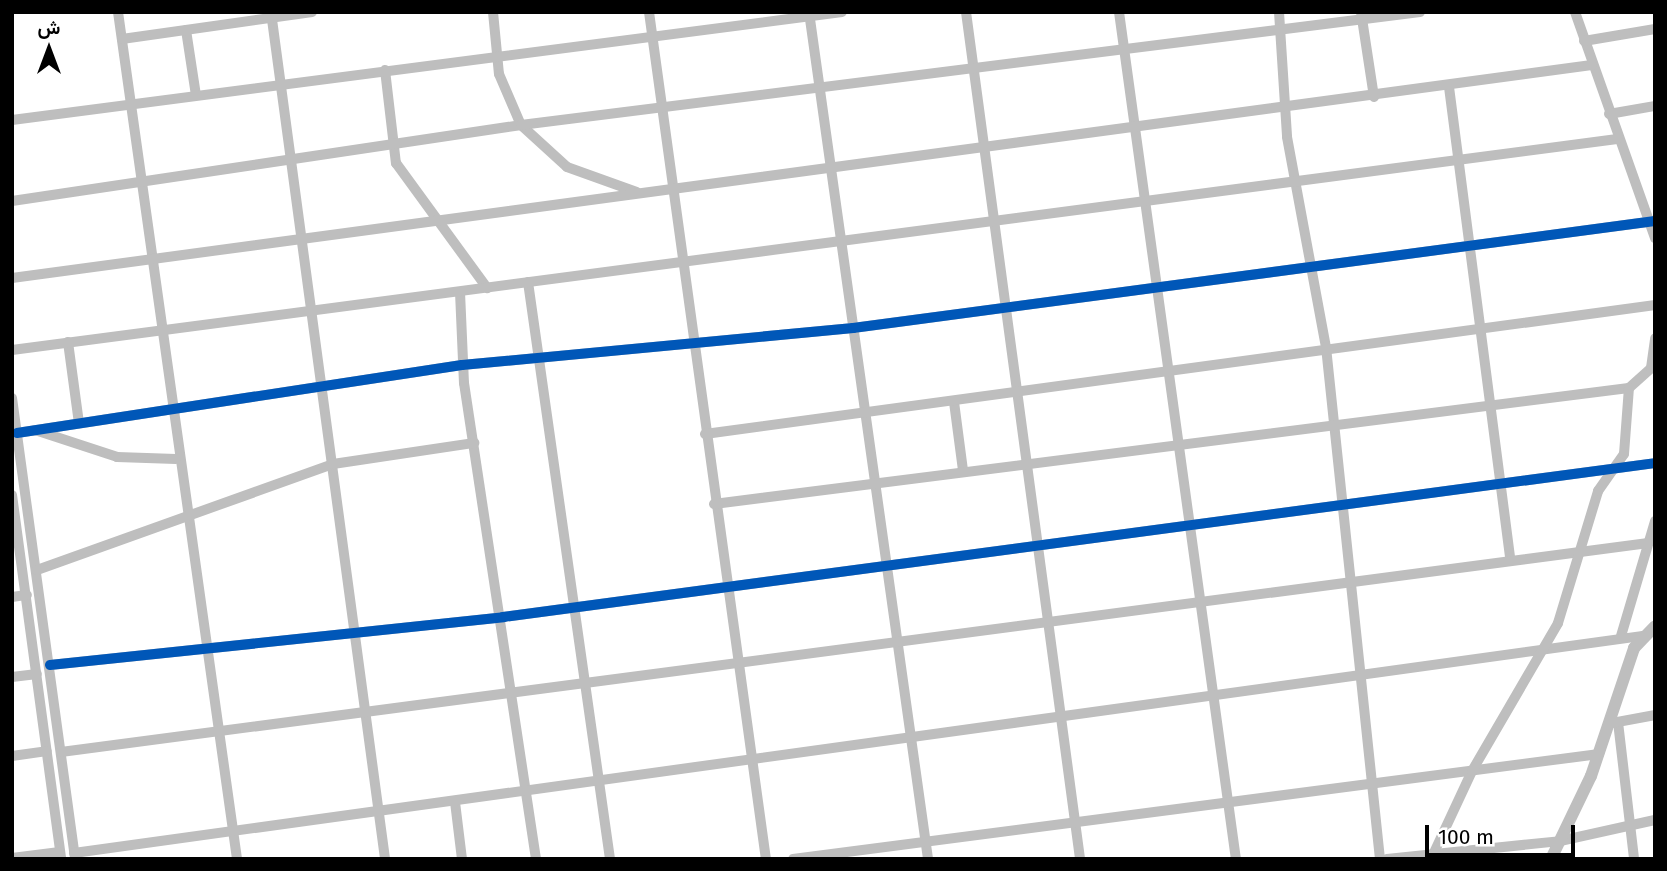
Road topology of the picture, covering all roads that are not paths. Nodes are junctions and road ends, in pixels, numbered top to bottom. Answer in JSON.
{"nodes":[{"id":1,"x":118,"y":12,"type":"edge"},
{"id":2,"x":312,"y":12,"type":"edge"},
{"id":3,"x":493,"y":12,"type":"edge"},
{"id":4,"x":649,"y":12,"type":"edge"},
{"id":5,"x":842,"y":12,"type":"edge"},
{"id":6,"x":966,"y":12,"type":"edge"},
{"id":7,"x":1119,"y":12,"type":"edge"},
{"id":8,"x":1279,"y":12,"type":"edge"},
{"id":9,"x":1420,"y":12,"type":"edge"},
{"id":10,"x":1575,"y":12,"type":"edge"},
{"id":11,"x":810,"y":14,"type":"edge"},
{"id":12,"x":271,"y":15,"type":"edge"},
{"id":13,"x":1362,"y":16,"type":"edge"},
{"id":14,"x":1655,"y":29,"type":"edge"},
{"id":15,"x":186,"y":30,"type":"junction"},
{"id":16,"x":1281,"y":30,"type":"junction"},
{"id":17,"x":652,"y":35,"type":"junction"},
{"id":18,"x":122,"y":39,"type":"junction"},
{"id":19,"x":1584,"y":41,"type":"junction"},
{"id":20,"x":1124,"y":51,"type":"junction"},
{"id":21,"x":494,"y":55,"type":"junction"},
{"id":22,"x":1592,"y":65,"type":"junction"},
{"id":23,"x":385,"y":70,"type":"junction"},
{"id":24,"x":974,"y":72,"type":"junction"},
{"id":25,"x":279,"y":84,"type":"junction"},
{"id":26,"x":1449,"y":88,"type":"junction"},
{"id":27,"x":821,"y":92,"type":"junction"},
{"id":28,"x":196,"y":95,"type":"junction"},
{"id":29,"x":1374,"y":97,"type":"junction"},
{"id":30,"x":131,"y":104,"type":"junction"},
{"id":31,"x":1655,"y":106,"type":"edge"},
{"id":32,"x":1290,"y":108,"type":"junction"},
{"id":33,"x":661,"y":111,"type":"junction"},
{"id":34,"x":1609,"y":114,"type":"junction"},
{"id":35,"x":12,"y":120,"type":"edge"},
{"id":36,"x":521,"y":125,"type":"junction"},
{"id":37,"x":1135,"y":128,"type":"junction"},
{"id":38,"x":1617,"y":139,"type":"junction"},
{"id":39,"x":391,"y":147,"type":"junction"},
{"id":40,"x":985,"y":149,"type":"junction"},
{"id":41,"x":1459,"y":161,"type":"junction"},
{"id":42,"x":290,"y":162,"type":"junction"},
{"id":43,"x":832,"y":170,"type":"junction"},
{"id":44,"x":143,"y":181,"type":"junction"},
{"id":45,"x":1299,"y":183,"type":"junction"},
{"id":46,"x":673,"y":192,"type":"junction"},
{"id":47,"x":642,"y":193,"type":"junction"},
{"id":48,"x":1145,"y":200,"type":"junction"},
{"id":49,"x":12,"y":201,"type":"edge"},
{"id":50,"x":431,"y":218,"type":"junction"},
{"id":51,"x":998,"y":221,"type":"junction"},
{"id":52,"x":1651,"y":221,"type":"edge"},
{"id":53,"x":301,"y":238,"type":"junction"},
{"id":54,"x":1655,"y":238,"type":"edge"},
{"id":55,"x":841,"y":240,"type":"junction"},
{"id":56,"x":1469,"y":242,"type":"junction"},
{"id":57,"x":152,"y":257,"type":"junction"},
{"id":58,"x":682,"y":260,"type":"junction"},
{"id":59,"x":1311,"y":262,"type":"junction"},
{"id":60,"x":12,"y":278,"type":"edge"},
{"id":61,"x":528,"y":282,"type":"junction"},
{"id":62,"x":1156,"y":284,"type":"junction"},
{"id":63,"x":487,"y":288,"type":"junction"},
{"id":64,"x":460,"y":292,"type":"junction"},
{"id":65,"x":1007,"y":304,"type":"junction"},
{"id":66,"x":1655,"y":305,"type":"edge"},
{"id":67,"x":310,"y":311,"type":"junction"},
{"id":68,"x":1481,"y":327,"type":"junction"},
{"id":69,"x":853,"y":328,"type":"junction"},
{"id":70,"x":163,"y":330,"type":"junction"},
{"id":71,"x":1655,"y":338,"type":"edge"},
{"id":72,"x":68,"y":342,"type":"junction"},
{"id":73,"x":693,"y":345,"type":"junction"},
{"id":74,"x":1326,"y":347,"type":"junction"},
{"id":75,"x":12,"y":350,"type":"edge"},
{"id":76,"x":541,"y":358,"type":"junction"},
{"id":77,"x":462,"y":365,"type":"junction"},
{"id":78,"x":1167,"y":368,"type":"junction"},
{"id":79,"x":320,"y":386,"type":"junction"},
{"id":80,"x":1629,"y":388,"type":"junction"},
{"id":81,"x":1019,"y":393,"type":"junction"},
{"id":82,"x":12,"y":398,"type":"edge"},
{"id":83,"x":954,"y":402,"type":"junction"},
{"id":84,"x":1490,"y":402,"type":"junction"},
{"id":85,"x":170,"y":410,"type":"junction"},
{"id":86,"x":865,"y":414,"type":"junction"},
{"id":87,"x":79,"y":423,"type":"junction"},
{"id":88,"x":1334,"y":424,"type":"junction"},
{"id":89,"x":35,"y":430,"type":"junction"},
{"id":90,"x":17,"y":433,"type":"junction"},
{"id":91,"x":705,"y":434,"type":"junction"},
{"id":92,"x":1178,"y":442,"type":"junction"},
{"id":93,"x":474,"y":443,"type":"junction"},
{"id":94,"x":176,"y":459,"type":"junction"},
{"id":95,"x":1029,"y":460,"type":"junction"},
{"id":96,"x":1655,"y":463,"type":"edge"},
{"id":97,"x":333,"y":464,"type":"junction"},
{"id":98,"x":1610,"y":467,"type":"junction"},
{"id":99,"x":963,"y":470,"type":"junction"},
{"id":100,"x":1499,"y":482,"type":"junction"},
{"id":101,"x":874,"y":483,"type":"junction"},
{"id":102,"x":12,"y":495,"type":"edge"},
{"id":103,"x":714,"y":504,"type":"junction"},
{"id":104,"x":1342,"y":505,"type":"junction"},
{"id":105,"x":185,"y":515,"type":"junction"},
{"id":106,"x":14,"y":521,"type":"edge"},
{"id":107,"x":1655,"y":521,"type":"edge"},
{"id":108,"x":1189,"y":525,"type":"junction"},
{"id":109,"x":1648,"y":543,"type":"junction"},
{"id":110,"x":1039,"y":545,"type":"junction"},
{"id":111,"x":1581,"y":551,"type":"junction"},
{"id":112,"x":1510,"y":558,"type":"junction"},
{"id":113,"x":886,"y":565,"type":"junction"},
{"id":114,"x":37,"y":570,"type":"junction"},
{"id":115,"x":1350,"y":579,"type":"junction"},
{"id":116,"x":727,"y":587,"type":"junction"},
{"id":117,"x":27,"y":595,"type":"junction"},
{"id":118,"x":12,"y":597,"type":"edge"},
{"id":119,"x":1200,"y":600,"type":"junction"},
{"id":120,"x":575,"y":607,"type":"junction"},
{"id":121,"x":503,"y":617,"type":"junction"},
{"id":122,"x":1049,"y":621,"type":"junction"},
{"id":123,"x":1655,"y":626,"type":"edge"},
{"id":124,"x":354,"y":634,"type":"junction"},
{"id":125,"x":1621,"y":636,"type":"junction"},
{"id":126,"x":1641,"y":636,"type":"junction"},
{"id":127,"x":897,"y":640,"type":"junction"},
{"id":128,"x":1544,"y":645,"type":"junction"},
{"id":129,"x":210,"y":650,"type":"junction"},
{"id":130,"x":739,"y":662,"type":"junction"},
{"id":131,"x":50,"y":665,"type":"junction"},
{"id":132,"x":37,"y":674,"type":"junction"},
{"id":133,"x":12,"y":677,"type":"edge"},
{"id":134,"x":1362,"y":677,"type":"junction"},
{"id":135,"x":586,"y":682,"type":"junction"},
{"id":136,"x":514,"y":692,"type":"junction"},
{"id":137,"x":1213,"y":700,"type":"junction"},
{"id":138,"x":365,"y":712,"type":"junction"},
{"id":139,"x":1655,"y":715,"type":"edge"},
{"id":140,"x":1062,"y":720,"type":"junction"},
{"id":141,"x":1613,"y":723,"type":"junction"},
{"id":142,"x":219,"y":732,"type":"junction"},
{"id":143,"x":912,"y":741,"type":"junction"},
{"id":144,"x":47,"y":751,"type":"junction"},
{"id":145,"x":61,"y":752,"type":"junction"},
{"id":146,"x":1599,"y":754,"type":"junction"},
{"id":147,"x":12,"y":756,"type":"edge"},
{"id":148,"x":753,"y":763,"type":"junction"},
{"id":149,"x":1472,"y":771,"type":"junction"},
{"id":150,"x":600,"y":782,"type":"junction"},
{"id":151,"x":1374,"y":782,"type":"junction"},
{"id":152,"x":526,"y":793,"type":"junction"},
{"id":153,"x":455,"y":802,"type":"junction"},
{"id":154,"x":1228,"y":804,"type":"junction"},
{"id":155,"x":379,"y":813,"type":"junction"},
{"id":156,"x":1655,"y":820,"type":"edge"},
{"id":157,"x":1076,"y":822,"type":"junction"},
{"id":158,"x":1627,"y":824,"type":"junction"},
{"id":159,"x":233,"y":831,"type":"junction"},
{"id":160,"x":926,"y":841,"type":"junction"},
{"id":161,"x":1560,"y":841,"type":"junction"},
{"id":162,"x":61,"y":855,"type":"edge"},
{"id":163,"x":74,"y":856,"type":"edge"},
{"id":164,"x":1432,"y":856,"type":"edge"},
{"id":165,"x":12,"y":858,"type":"edge"},
{"id":166,"x":237,"y":859,"type":"edge"},
{"id":167,"x":385,"y":859,"type":"edge"},
{"id":168,"x":462,"y":859,"type":"edge"},
{"id":169,"x":536,"y":859,"type":"edge"},
{"id":170,"x":610,"y":859,"type":"edge"},
{"id":171,"x":766,"y":859,"type":"edge"},
{"id":172,"x":793,"y":859,"type":"edge"},
{"id":173,"x":928,"y":859,"type":"edge"},
{"id":174,"x":1080,"y":859,"type":"edge"},
{"id":175,"x":1236,"y":859,"type":"edge"},
{"id":176,"x":1380,"y":859,"type":"edge"},
{"id":177,"x":1387,"y":859,"type":"edge"},
{"id":178,"x":1551,"y":859,"type":"edge"},
{"id":179,"x":1634,"y":859,"type":"edge"}],
"edges":[{"from":1,"to":18,"type":"street"},
{"from":2,"to":12,"type":"street"},
{"from":3,"to":21,"type":"street"},
{"from":4,"to":17,"type":"street"},
{"from":5,"to":11,"type":"street"},
{"from":6,"to":24,"type":"street"},
{"from":7,"to":20,"type":"street"},
{"from":8,"to":16,"type":"street"},
{"from":9,"to":13,"type":"street"},
{"from":10,"to":19,"type":"street"},
{"from":11,"to":17,"type":"street"},
{"from":11,"to":27,"type":"street"},
{"from":12,"to":15,"type":"street"},
{"from":12,"to":25,"type":"street"},
{"from":13,"to":16,"type":"street"},
{"from":13,"to":29,"type":"street"},
{"from":14,"to":19,"type":"street"},
{"from":15,"to":18,"type":"street"},
{"from":15,"to":28,"type":"street"},
{"from":16,"to":20,"type":"street"},
{"from":16,"to":32,"type":"street"},
{"from":17,"to":21,"type":"street"},
{"from":17,"to":33,"type":"street"},
{"from":18,"to":30,"type":"street"},
{"from":19,"to":22,"type":"street"},
{"from":20,"to":24,"type":"street"},
{"from":20,"to":37,"type":"street"},
{"from":21,"to":23,"type":"street"},
{"from":21,"to":36,"type":"street"},
{"from":22,"to":26,"type":"street"},
{"from":22,"to":34,"type":"street"},
{"from":23,"to":25,"type":"street"},
{"from":23,"to":39,"type":"street"},
{"from":24,"to":27,"type":"street"},
{"from":24,"to":40,"type":"street"},
{"from":25,"to":28,"type":"street"},
{"from":25,"to":42,"type":"street"},
{"from":26,"to":29,"type":"street"},
{"from":26,"to":41,"type":"street"},
{"from":27,"to":33,"type":"street"},
{"from":27,"to":43,"type":"street"},
{"from":28,"to":30,"type":"street"},
{"from":29,"to":32,"type":"street"},
{"from":30,"to":35,"type":"street"},
{"from":30,"to":44,"type":"street"},
{"from":31,"to":34,"type":"street"},
{"from":32,"to":37,"type":"street"},
{"from":32,"to":45,"type":"street"},
{"from":33,"to":36,"type":"street"},
{"from":33,"to":46,"type":"street"},
{"from":34,"to":38,"type":"street"},
{"from":36,"to":39,"type":"street"},
{"from":36,"to":47,"type":"street"},
{"from":37,"to":40,"type":"street"},
{"from":37,"to":48,"type":"street"},
{"from":38,"to":41,"type":"street"},
{"from":38,"to":52,"type":"street"},
{"from":39,"to":42,"type":"street"},
{"from":39,"to":50,"type":"street"},
{"from":40,"to":43,"type":"street"},
{"from":40,"to":51,"type":"street"},
{"from":41,"to":45,"type":"street"},
{"from":41,"to":56,"type":"street"},
{"from":42,"to":44,"type":"street"},
{"from":42,"to":53,"type":"street"},
{"from":43,"to":46,"type":"street"},
{"from":43,"to":55,"type":"street"},
{"from":44,"to":49,"type":"street"},
{"from":44,"to":57,"type":"street"},
{"from":45,"to":48,"type":"street"},
{"from":45,"to":59,"type":"street"},
{"from":46,"to":47,"type":"street"},
{"from":46,"to":58,"type":"street"},
{"from":47,"to":50,"type":"street"},
{"from":48,"to":51,"type":"street"},
{"from":48,"to":62,"type":"street"},
{"from":50,"to":53,"type":"street"},
{"from":50,"to":63,"type":"street"},
{"from":51,"to":55,"type":"street"},
{"from":51,"to":65,"type":"street"},
{"from":52,"to":54,"type":"street"},
{"from":52,"to":56,"type":"street"},
{"from":53,"to":57,"type":"street"},
{"from":53,"to":67,"type":"street"},
{"from":55,"to":58,"type":"street"},
{"from":55,"to":69,"type":"street"},
{"from":56,"to":59,"type":"street"},
{"from":56,"to":68,"type":"street"},
{"from":57,"to":60,"type":"street"},
{"from":57,"to":70,"type":"street"},
{"from":58,"to":61,"type":"street"},
{"from":58,"to":73,"type":"street"},
{"from":59,"to":62,"type":"street"},
{"from":59,"to":74,"type":"street"},
{"from":61,"to":63,"type":"street"},
{"from":61,"to":76,"type":"street"},
{"from":62,"to":65,"type":"street"},
{"from":62,"to":78,"type":"street"},
{"from":63,"to":64,"type":"street"},
{"from":64,"to":67,"type":"street"},
{"from":64,"to":77,"type":"street"},
{"from":65,"to":69,"type":"street"},
{"from":65,"to":81,"type":"street"},
{"from":66,"to":68,"type":"street"},
{"from":67,"to":70,"type":"street"},
{"from":67,"to":79,"type":"street"},
{"from":68,"to":74,"type":"street"},
{"from":68,"to":84,"type":"street"},
{"from":69,"to":73,"type":"street"},
{"from":69,"to":86,"type":"street"},
{"from":70,"to":72,"type":"street"},
{"from":70,"to":85,"type":"street"},
{"from":71,"to":80,"type":"street"},
{"from":72,"to":75,"type":"street"},
{"from":72,"to":87,"type":"street"},
{"from":73,"to":76,"type":"street"},
{"from":73,"to":91,"type":"street"},
{"from":74,"to":78,"type":"street"},
{"from":74,"to":88,"type":"street"},
{"from":76,"to":77,"type":"street"},
{"from":76,"to":120,"type":"street"},
{"from":77,"to":79,"type":"street"},
{"from":77,"to":93,"type":"street"},
{"from":78,"to":81,"type":"street"},
{"from":78,"to":92,"type":"street"},
{"from":79,"to":85,"type":"street"},
{"from":79,"to":97,"type":"street"},
{"from":80,"to":84,"type":"street"},
{"from":80,"to":98,"type":"street"},
{"from":81,"to":83,"type":"street"},
{"from":81,"to":95,"type":"street"},
{"from":82,"to":90,"type":"street"},
{"from":83,"to":86,"type":"street"},
{"from":83,"to":99,"type":"street"},
{"from":84,"to":88,"type":"street"},
{"from":84,"to":100,"type":"street"},
{"from":85,"to":87,"type":"street"},
{"from":85,"to":94,"type":"street"},
{"from":86,"to":91,"type":"street"},
{"from":86,"to":101,"type":"street"},
{"from":87,"to":89,"type":"street"},
{"from":88,"to":92,"type":"street"},
{"from":88,"to":104,"type":"street"},
{"from":89,"to":90,"type":"street"},
{"from":89,"to":94,"type":"street"},
{"from":90,"to":114,"type":"street"},
{"from":91,"to":103,"type":"street"},
{"from":92,"to":95,"type":"street"},
{"from":92,"to":108,"type":"street"},
{"from":93,"to":97,"type":"street"},
{"from":93,"to":121,"type":"street"},
{"from":94,"to":105,"type":"street"},
{"from":95,"to":99,"type":"street"},
{"from":95,"to":110,"type":"street"},
{"from":96,"to":98,"type":"street"},
{"from":97,"to":105,"type":"street"},
{"from":97,"to":124,"type":"street"},
{"from":98,"to":100,"type":"street"},
{"from":98,"to":111,"type":"street"},
{"from":99,"to":101,"type":"street"},
{"from":100,"to":104,"type":"street"},
{"from":100,"to":112,"type":"street"},
{"from":101,"to":103,"type":"street"},
{"from":101,"to":113,"type":"street"},
{"from":102,"to":106,"type":"street"},
{"from":103,"to":116,"type":"street"},
{"from":104,"to":108,"type":"street"},
{"from":104,"to":115,"type":"street"},
{"from":105,"to":114,"type":"street"},
{"from":105,"to":129,"type":"street"},
{"from":106,"to":117,"type":"street"},
{"from":107,"to":109,"type":"street"},
{"from":108,"to":110,"type":"street"},
{"from":108,"to":119,"type":"street"},
{"from":109,"to":111,"type":"street"},
{"from":109,"to":125,"type":"street"},
{"from":110,"to":113,"type":"street"},
{"from":110,"to":122,"type":"street"},
{"from":111,"to":112,"type":"street"},
{"from":111,"to":128,"type":"street"},
{"from":112,"to":115,"type":"street"},
{"from":113,"to":116,"type":"street"},
{"from":113,"to":127,"type":"street"},
{"from":114,"to":131,"type":"street"},
{"from":115,"to":119,"type":"street"},
{"from":115,"to":134,"type":"street"},
{"from":116,"to":120,"type":"street"},
{"from":116,"to":130,"type":"street"},
{"from":117,"to":118,"type":"street"},
{"from":117,"to":132,"type":"street"},
{"from":119,"to":122,"type":"street"},
{"from":119,"to":137,"type":"street"},
{"from":120,"to":121,"type":"street"},
{"from":120,"to":135,"type":"street"},
{"from":121,"to":124,"type":"street"},
{"from":121,"to":136,"type":"street"},
{"from":122,"to":127,"type":"street"},
{"from":122,"to":140,"type":"street"},
{"from":123,"to":126,"type":"street"},
{"from":124,"to":129,"type":"street"},
{"from":124,"to":138,"type":"street"},
{"from":125,"to":126,"type":"street"},
{"from":125,"to":128,"type":"street"},
{"from":126,"to":141,"type":"street"},
{"from":127,"to":130,"type":"street"},
{"from":127,"to":143,"type":"street"},
{"from":128,"to":134,"type":"street"},
{"from":128,"to":149,"type":"street"},
{"from":129,"to":131,"type":"street"},
{"from":129,"to":142,"type":"street"},
{"from":130,"to":135,"type":"street"},
{"from":130,"to":148,"type":"street"},
{"from":131,"to":145,"type":"street"},
{"from":132,"to":133,"type":"street"},
{"from":132,"to":144,"type":"street"},
{"from":134,"to":137,"type":"street"},
{"from":134,"to":151,"type":"street"},
{"from":135,"to":136,"type":"street"},
{"from":135,"to":150,"type":"street"},
{"from":136,"to":138,"type":"street"},
{"from":136,"to":152,"type":"street"},
{"from":137,"to":140,"type":"street"},
{"from":137,"to":154,"type":"street"},
{"from":138,"to":142,"type":"street"},
{"from":138,"to":155,"type":"street"},
{"from":139,"to":141,"type":"street"},
{"from":140,"to":143,"type":"street"},
{"from":140,"to":157,"type":"street"},
{"from":141,"to":146,"type":"street"},
{"from":141,"to":158,"type":"street"},
{"from":142,"to":145,"type":"street"},
{"from":142,"to":159,"type":"street"},
{"from":143,"to":148,"type":"street"},
{"from":143,"to":160,"type":"street"},
{"from":144,"to":147,"type":"street"},
{"from":144,"to":162,"type":"street"},
{"from":145,"to":163,"type":"street"},
{"from":146,"to":149,"type":"street"},
{"from":146,"to":161,"type":"street"},
{"from":148,"to":150,"type":"street"},
{"from":148,"to":171,"type":"street"},
{"from":149,"to":151,"type":"street"},
{"from":149,"to":164,"type":"street"},
{"from":150,"to":152,"type":"street"},
{"from":150,"to":170,"type":"street"},
{"from":151,"to":154,"type":"street"},
{"from":151,"to":176,"type":"street"},
{"from":152,"to":153,"type":"street"},
{"from":152,"to":169,"type":"street"},
{"from":153,"to":155,"type":"street"},
{"from":153,"to":168,"type":"street"},
{"from":154,"to":157,"type":"street"},
{"from":154,"to":175,"type":"street"},
{"from":155,"to":159,"type":"street"},
{"from":155,"to":167,"type":"street"},
{"from":156,"to":158,"type":"street"},
{"from":157,"to":160,"type":"street"},
{"from":157,"to":174,"type":"street"},
{"from":158,"to":161,"type":"street"},
{"from":158,"to":179,"type":"street"},
{"from":159,"to":163,"type":"street"},
{"from":159,"to":166,"type":"street"},
{"from":160,"to":172,"type":"street"},
{"from":160,"to":173,"type":"street"},
{"from":161,"to":164,"type":"street"},
{"from":161,"to":178,"type":"street"},
{"from":162,"to":165,"type":"street"},
{"from":164,"to":177,"type":"street"}]}
